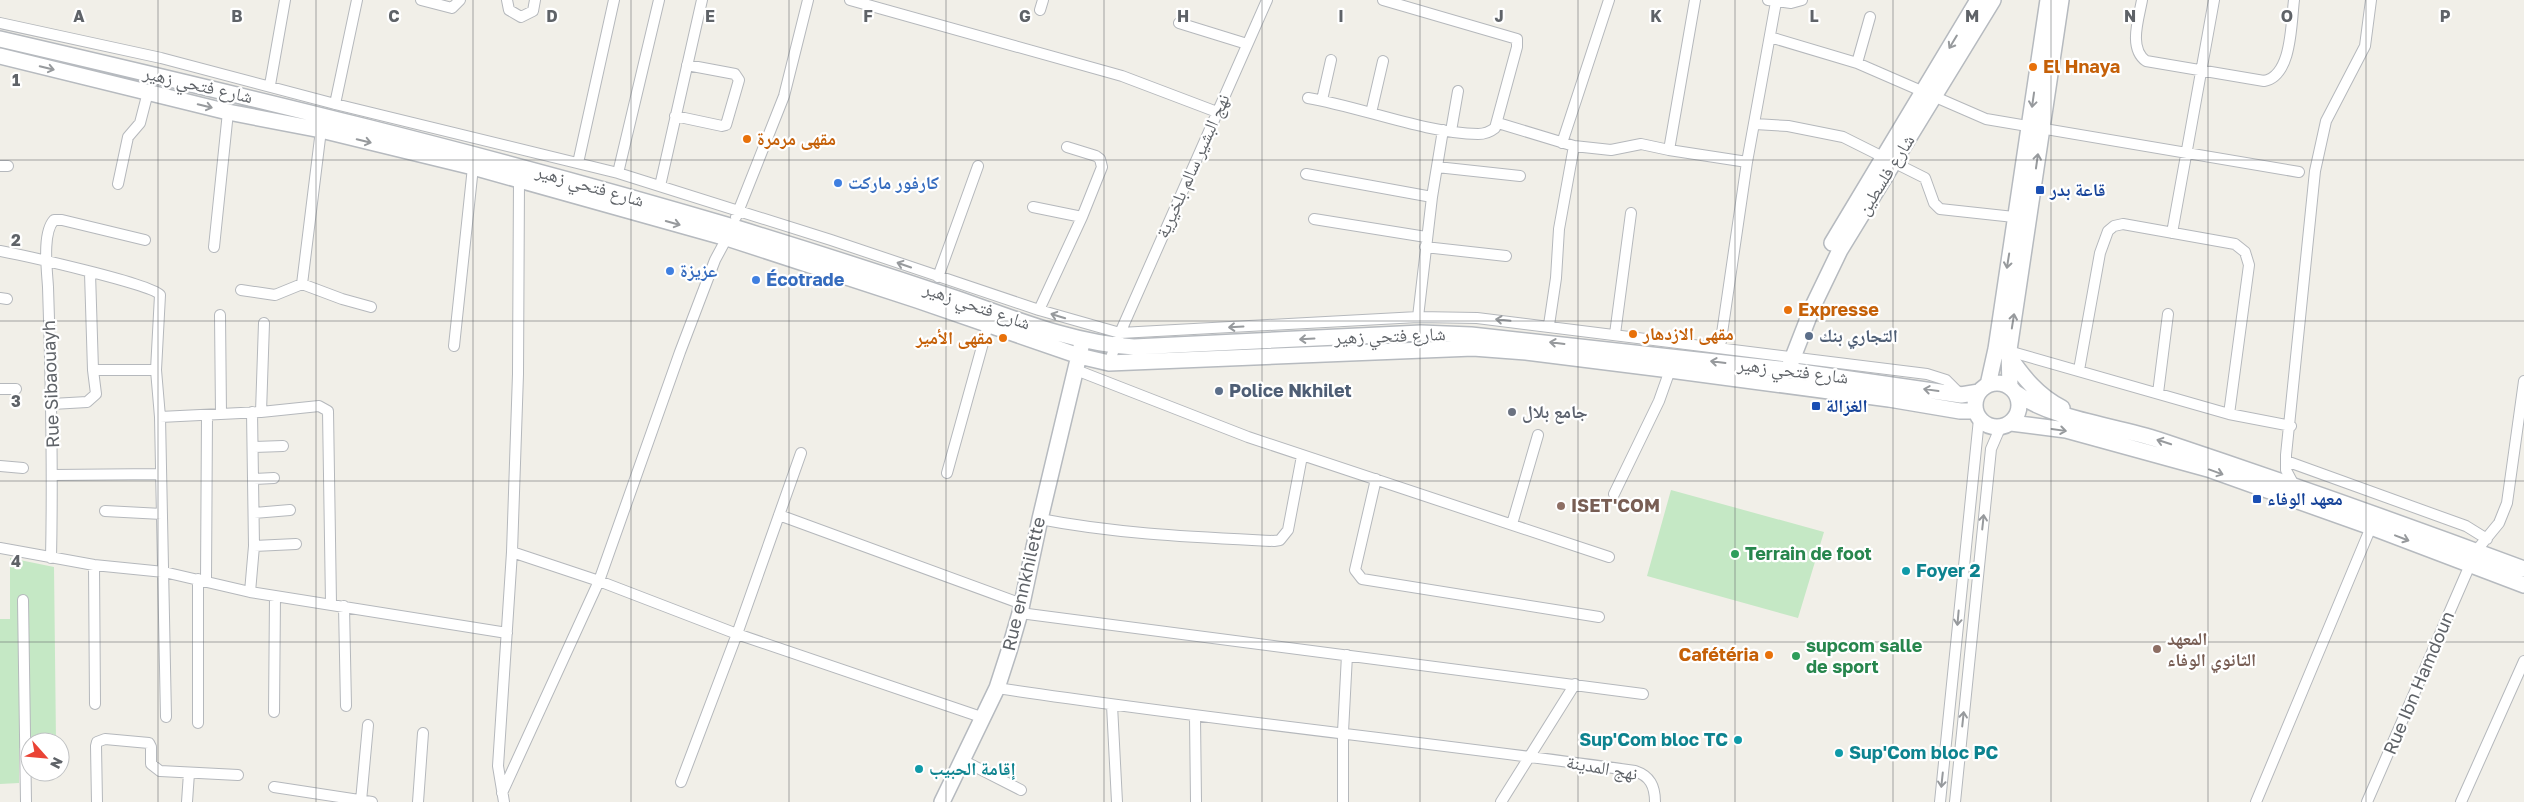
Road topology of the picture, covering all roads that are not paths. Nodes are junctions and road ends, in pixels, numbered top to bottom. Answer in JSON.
{"nodes":[{"id":1,"x":285,"y":0,"type":"edge"},
{"id":2,"x":357,"y":0,"type":"edge"},
{"id":3,"x":420,"y":0,"type":"edge"},
{"id":4,"x":460,"y":0,"type":"edge"},
{"id":5,"x":507,"y":0,"type":"edge"},
{"id":6,"x":535,"y":0,"type":"edge"},
{"id":7,"x":614,"y":0,"type":"edge"},
{"id":8,"x":659,"y":0,"type":"edge"},
{"id":9,"x":702,"y":0,"type":"edge"},
{"id":10,"x":808,"y":0,"type":"edge"},
{"id":11,"x":850,"y":0,"type":"edge"},
{"id":12,"x":1267,"y":0,"type":"edge"},
{"id":13,"x":1383,"y":0,"type":"edge"},
{"id":14,"x":1609,"y":0,"type":"edge"},
{"id":15,"x":1695,"y":0,"type":"edge"},
{"id":16,"x":1802,"y":0,"type":"edge"},
{"id":17,"x":1978,"y":0,"type":"edge"},
{"id":18,"x":1993,"y":0,"type":"edge"},
{"id":19,"x":2048,"y":0,"type":"edge"},
{"id":20,"x":2061,"y":0,"type":"edge"},
{"id":21,"x":2142,"y":0,"type":"edge"},
{"id":22,"x":2214,"y":0,"type":"edge"},
{"id":23,"x":2294,"y":0,"type":"edge"},
{"id":24,"x":2371,"y":0,"type":"edge"},
{"id":25,"x":1772,"y":1,"type":"edge"},
{"id":26,"x":1870,"y":17,"type":"dead end"},
{"id":27,"x":0,"y":23,"type":"edge"},
{"id":28,"x":1179,"y":23,"type":"dead end"},
{"id":29,"x":1770,"y":36,"type":"junction"},
{"id":30,"x":0,"y":39,"type":"edge"},
{"id":31,"x":1247,"y":44,"type":"junction"},
{"id":32,"x":0,"y":56,"type":"edge"},
{"id":33,"x":1332,"y":60,"type":"dead end"},
{"id":34,"x":1383,"y":61,"type":"dead end"},
{"id":35,"x":1857,"y":63,"type":"junction"},
{"id":36,"x":687,"y":65,"type":"junction"},
{"id":37,"x":2202,"y":71,"type":"junction"},
{"id":38,"x":270,"y":85,"type":"junction"},
{"id":39,"x":1458,"y":91,"type":"dead end"},
{"id":40,"x":148,"y":92,"type":"junction"},
{"id":41,"x":1929,"y":93,"type":"junction"},
{"id":42,"x":1308,"y":98,"type":"dead end"},
{"id":43,"x":1322,"y":100,"type":"junction"},
{"id":44,"x":335,"y":104,"type":"junction"},
{"id":45,"x":228,"y":112,"type":"junction"},
{"id":46,"x":1217,"y":112,"type":"junction"},
{"id":47,"x":1371,"y":113,"type":"junction"},
{"id":48,"x":675,"y":116,"type":"junction"},
{"id":49,"x":1498,"y":123,"type":"junction"},
{"id":50,"x":1755,"y":124,"type":"junction"},
{"id":51,"x":2036,"y":129,"type":"junction"},
{"id":52,"x":321,"y":130,"type":"junction"},
{"id":53,"x":1447,"y":130,"type":"junction"},
{"id":54,"x":1562,"y":143,"type":"junction"},
{"id":55,"x":1574,"y":146,"type":"junction"},
{"id":56,"x":1068,"y":147,"type":"dead end"},
{"id":57,"x":1669,"y":150,"type":"junction"},
{"id":58,"x":2186,"y":154,"type":"junction"},
{"id":59,"x":1889,"y":160,"type":"junction"},
{"id":60,"x":1747,"y":162,"type":"junction"},
{"id":61,"x":578,"y":163,"type":"junction"},
{"id":62,"x":978,"y":166,"type":"dead end"},
{"id":63,"x":1437,"y":166,"type":"junction"},
{"id":64,"x":473,"y":167,"type":"junction"},
{"id":65,"x":2299,"y":172,"type":"dead end"},
{"id":66,"x":618,"y":173,"type":"junction"},
{"id":67,"x":1306,"y":174,"type":"dead end"},
{"id":68,"x":1520,"y":176,"type":"dead end"},
{"id":69,"x":519,"y":180,"type":"junction"},
{"id":70,"x":118,"y":184,"type":"dead end"},
{"id":71,"x":660,"y":186,"type":"junction"},
{"id":72,"x":1432,"y":197,"type":"junction"},
{"id":73,"x":1033,"y":207,"type":"dead end"},
{"id":74,"x":738,"y":212,"type":"junction"},
{"id":75,"x":1631,"y":213,"type":"dead end"},
{"id":76,"x":1082,"y":217,"type":"junction"},
{"id":77,"x":2014,"y":217,"type":"junction"},
{"id":78,"x":1314,"y":219,"type":"dead end"},
{"id":79,"x":730,"y":233,"type":"junction"},
{"id":80,"x":2172,"y":234,"type":"junction"},
{"id":81,"x":145,"y":240,"type":"dead end"},
{"id":82,"x":1426,"y":242,"type":"junction"},
{"id":83,"x":214,"y":247,"type":"dead end"},
{"id":84,"x":0,"y":251,"type":"edge"},
{"id":85,"x":1506,"y":256,"type":"dead end"},
{"id":86,"x":47,"y":260,"type":"junction"},
{"id":87,"x":90,"y":273,"type":"junction"},
{"id":88,"x":938,"y":277,"type":"junction"},
{"id":89,"x":302,"y":284,"type":"junction"},
{"id":90,"x":241,"y":290,"type":"dead end"},
{"id":91,"x":371,"y":307,"type":"dead end"},
{"id":92,"x":1039,"y":310,"type":"junction"},
{"id":93,"x":2168,"y":314,"type":"dead end"},
{"id":94,"x":220,"y":315,"type":"dead end"},
{"id":95,"x":1418,"y":317,"type":"junction"},
{"id":96,"x":264,"y":323,"type":"dead end"},
{"id":97,"x":988,"y":325,"type":"junction"},
{"id":98,"x":1549,"y":325,"type":"junction"},
{"id":99,"x":1088,"y":326,"type":"junction"},
{"id":100,"x":1615,"y":334,"type":"junction"},
{"id":101,"x":1117,"y":339,"type":"junction"},
{"id":102,"x":1083,"y":341,"type":"junction"},
{"id":103,"x":454,"y":346,"type":"dead end"},
{"id":104,"x":1720,"y":347,"type":"junction"},
{"id":105,"x":2004,"y":352,"type":"junction"},
{"id":106,"x":1077,"y":363,"type":"junction"},
{"id":107,"x":1109,"y":363,"type":"junction"},
{"id":108,"x":1786,"y":363,"type":"junction"},
{"id":109,"x":93,"y":370,"type":"junction"},
{"id":110,"x":156,"y":370,"type":"junction"},
{"id":111,"x":1670,"y":370,"type":"junction"},
{"id":112,"x":2079,"y":370,"type":"junction"},
{"id":113,"x":2524,"y":381,"type":"edge"},
{"id":114,"x":1984,"y":388,"type":"junction"},
{"id":115,"x":0,"y":389,"type":"edge"},
{"id":116,"x":16,"y":389,"type":"dead end"},
{"id":117,"x":2013,"y":390,"type":"junction"},
{"id":118,"x":2158,"y":393,"type":"junction"},
{"id":119,"x":52,"y":404,"type":"junction"},
{"id":120,"x":257,"y":412,"type":"junction"},
{"id":121,"x":221,"y":414,"type":"junction"},
{"id":122,"x":2229,"y":414,"type":"junction"},
{"id":123,"x":207,"y":415,"type":"junction"},
{"id":124,"x":1977,"y":415,"type":"junction"},
{"id":125,"x":160,"y":417,"type":"junction"},
{"id":126,"x":2084,"y":419,"type":"junction"},
{"id":127,"x":2005,"y":425,"type":"junction"},
{"id":128,"x":2291,"y":426,"type":"junction"},
{"id":129,"x":1538,"y":435,"type":"dead end"},
{"id":130,"x":283,"y":446,"type":"dead end"},
{"id":131,"x":254,"y":447,"type":"junction"},
{"id":132,"x":2519,"y":450,"type":"edge"},
{"id":133,"x":801,"y":453,"type":"dead end"},
{"id":134,"x":1302,"y":456,"type":"junction"},
{"id":135,"x":2286,"y":461,"type":"junction"},
{"id":136,"x":0,"y":466,"type":"edge"},
{"id":137,"x":23,"y":468,"type":"dead end"},
{"id":138,"x":947,"y":473,"type":"dead end"},
{"id":139,"x":160,"y":474,"type":"junction"},
{"id":140,"x":53,"y":475,"type":"junction"},
{"id":141,"x":274,"y":478,"type":"dead end"},
{"id":142,"x":254,"y":479,"type":"junction"},
{"id":143,"x":1376,"y":479,"type":"junction"},
{"id":144,"x":2294,"y":485,"type":"junction"},
{"id":145,"x":1614,"y":494,"type":"dead end"},
{"id":146,"x":290,"y":510,"type":"dead end"},
{"id":147,"x":105,"y":511,"type":"dead end"},
{"id":148,"x":254,"y":513,"type":"junction"},
{"id":149,"x":162,"y":514,"type":"junction"},
{"id":150,"x":779,"y":515,"type":"junction"},
{"id":151,"x":1040,"y":519,"type":"junction"},
{"id":152,"x":1512,"y":524,"type":"junction"},
{"id":153,"x":2371,"y":527,"type":"junction"},
{"id":154,"x":2487,"y":539,"type":"junction"},
{"id":155,"x":296,"y":544,"type":"dead end"},
{"id":156,"x":254,"y":546,"type":"junction"},
{"id":157,"x":0,"y":548,"type":"edge"},
{"id":158,"x":512,"y":552,"type":"junction"},
{"id":159,"x":1609,"y":557,"type":"dead end"},
{"id":160,"x":2473,"y":557,"type":"junction"},
{"id":161,"x":51,"y":558,"type":"junction"},
{"id":162,"x":94,"y":565,"type":"junction"},
{"id":163,"x":2524,"y":569,"type":"edge"},
{"id":164,"x":164,"y":572,"type":"junction"},
{"id":165,"x":202,"y":580,"type":"junction"},
{"id":166,"x":599,"y":581,"type":"junction"},
{"id":167,"x":2524,"y":585,"type":"edge"},
{"id":168,"x":250,"y":592,"type":"junction"},
{"id":169,"x":275,"y":596,"type":"junction"},
{"id":170,"x":23,"y":600,"type":"dead end"},
{"id":171,"x":331,"y":604,"type":"junction"},
{"id":172,"x":344,"y":606,"type":"junction"},
{"id":173,"x":1021,"y":608,"type":"junction"},
{"id":174,"x":1599,"y":617,"type":"dead end"},
{"id":175,"x":507,"y":633,"type":"junction"},
{"id":176,"x":737,"y":634,"type":"junction"},
{"id":177,"x":1347,"y":655,"type":"junction"},
{"id":178,"x":2524,"y":661,"type":"edge"},
{"id":179,"x":1575,"y":684,"type":"junction"},
{"id":180,"x":997,"y":688,"type":"junction"},
{"id":181,"x":1643,"y":694,"type":"dead end"},
{"id":182,"x":95,"y":704,"type":"dead end"},
{"id":183,"x":346,"y":706,"type":"dead end"},
{"id":184,"x":1112,"y":706,"type":"junction"},
{"id":185,"x":274,"y":712,"type":"dead end"},
{"id":186,"x":166,"y":717,"type":"dead end"},
{"id":187,"x":1195,"y":717,"type":"junction"},
{"id":188,"x":984,"y":718,"type":"junction"},
{"id":189,"x":198,"y":723,"type":"dead end"},
{"id":190,"x":368,"y":725,"type":"dead end"},
{"id":191,"x":1343,"y":732,"type":"junction"},
{"id":192,"x":423,"y":733,"type":"dead end"},
{"id":193,"x":1529,"y":756,"type":"junction"},
{"id":194,"x":964,"y":761,"type":"junction"},
{"id":195,"x":190,"y":773,"type":"junction"},
{"id":196,"x":238,"y":775,"type":"dead end"},
{"id":197,"x":681,"y":782,"type":"dead end"},
{"id":198,"x":274,"y":788,"type":"dead end"},
{"id":199,"x":1021,"y":790,"type":"dead end"},
{"id":200,"x":503,"y":798,"type":"edge"},
{"id":201,"x":364,"y":801,"type":"edge"},
{"id":202,"x":26,"y":802,"type":"edge"},
{"id":203,"x":98,"y":802,"type":"edge"},
{"id":204,"x":187,"y":802,"type":"edge"},
{"id":205,"x":372,"y":802,"type":"edge"},
{"id":206,"x":418,"y":802,"type":"edge"},
{"id":207,"x":942,"y":802,"type":"edge"},
{"id":208,"x":1117,"y":802,"type":"edge"},
{"id":209,"x":1196,"y":802,"type":"edge"},
{"id":210,"x":1343,"y":802,"type":"edge"},
{"id":211,"x":1501,"y":802,"type":"edge"},
{"id":212,"x":1655,"y":802,"type":"edge"},
{"id":213,"x":1940,"y":802,"type":"edge"},
{"id":214,"x":1955,"y":802,"type":"edge"},
{"id":215,"x":2256,"y":802,"type":"edge"},
{"id":216,"x":2368,"y":802,"type":"edge"},
{"id":217,"x":2461,"y":802,"type":"edge"}],
"edges":[{"from":1,"to":38,"type":"street"},
{"from":2,"to":44,"type":"street"},
{"from":3,"to":4,"type":"street"},
{"from":5,"to":6,"type":"street"},
{"from":7,"to":61,"type":"street"},
{"from":8,"to":66,"type":"street"},
{"from":9,"to":36,"type":"street"},
{"from":10,"to":74,"type":"street"},
{"from":11,"to":46,"type":"street"},
{"from":12,"to":31,"type":"street","name":"نهج البشير سالم بلخيرية"},
{"from":13,"to":49,"type":"street"},
{"from":14,"to":54,"type":"street"},
{"from":15,"to":57,"type":"street"},
{"from":16,"to":25,"type":"street"},
{"from":17,"to":41,"type":"street","name":"شارع فلسطين","one_way":true},
{"from":18,"to":41,"type":"street","name":"شارع فلسطين"},
{"from":19,"to":51,"type":"street","one_way":true},
{"from":20,"to":51,"type":"street"},
{"from":21,"to":37,"type":"street"},
{"from":22,"to":37,"type":"street"},
{"from":23,"to":37,"type":"street"},
{"from":24,"to":128,"type":"street"},
{"from":25,"to":29,"type":"street"},
{"from":26,"to":35,"type":"street"},
{"from":27,"to":38,"type":"street"},
{"from":28,"to":31,"type":"street"},
{"from":29,"to":35,"type":"street"},
{"from":29,"to":50,"type":"street"},
{"from":30,"to":79,"type":"street","name":"شارع فتحي زهير"},
{"from":31,"to":46,"type":"street","name":"نهج البشير سالم بلخيرية"},
{"from":32,"to":40,"type":"street","name":"شارع فتحي زهير","one_way":true},
{"from":33,"to":43,"type":"street"},
{"from":34,"to":47,"type":"street"},
{"from":35,"to":41,"type":"street"},
{"from":36,"to":48,"type":"street"},
{"from":36,"to":48,"type":"street"},
{"from":37,"to":58,"type":"street"},
{"from":38,"to":44,"type":"street"},
{"from":39,"to":53,"type":"street"},
{"from":40,"to":45,"type":"street","name":"شارع فتحي زهير","one_way":true},
{"from":40,"to":70,"type":"street"},
{"from":41,"to":51,"type":"street"},
{"from":41,"to":59,"type":"street","name":"شارع فلسطين"},
{"from":42,"to":43,"type":"street"},
{"from":43,"to":47,"type":"street"},
{"from":44,"to":61,"type":"street"},
{"from":45,"to":52,"type":"street","name":"شارع فتحي زهير"},
{"from":45,"to":83,"type":"street"},
{"from":46,"to":101,"type":"street","name":"نهج البشير سالم بلخيرية"},
{"from":47,"to":53,"type":"street"},
{"from":48,"to":71,"type":"street"},
{"from":49,"to":53,"type":"street"},
{"from":49,"to":54,"type":"street"},
{"from":50,"to":59,"type":"street"},
{"from":50,"to":60,"type":"street"},
{"from":51,"to":58,"type":"street"},
{"from":51,"to":77,"type":"street"},
{"from":105,"to":51,"type":"street","one_way":true},
{"from":52,"to":64,"type":"street","name":"شارع فتحي زهير","one_way":true},
{"from":52,"to":89,"type":"street"},
{"from":53,"to":63,"type":"street"},
{"from":54,"to":55,"type":"street"},
{"from":55,"to":57,"type":"street"},
{"from":55,"to":98,"type":"street"},
{"from":56,"to":76,"type":"street"},
{"from":57,"to":60,"type":"street"},
{"from":58,"to":65,"type":"street"},
{"from":58,"to":80,"type":"street"},
{"from":59,"to":77,"type":"street"},
{"from":59,"to":108,"type":"street","name":"شارع فلسطين"},
{"from":60,"to":104,"type":"street"},
{"from":61,"to":66,"type":"street"},
{"from":62,"to":88,"type":"street"},
{"from":63,"to":68,"type":"street"},
{"from":63,"to":72,"type":"street"},
{"from":64,"to":69,"type":"street","name":"شارع فتحي زهير"},
{"from":64,"to":103,"type":"street"},
{"from":66,"to":71,"type":"street"},
{"from":67,"to":72,"type":"street"},
{"from":69,"to":79,"type":"street","name":"شارع فتحي زهير","one_way":true},
{"from":69,"to":158,"type":"street"},
{"from":71,"to":74,"type":"street"},
{"from":72,"to":82,"type":"street"},
{"from":73,"to":76,"type":"street"},
{"from":74,"to":79,"type":"street"},
{"from":88,"to":74,"type":"street","one_way":true},
{"from":75,"to":100,"type":"street"},
{"from":76,"to":92,"type":"street"},
{"from":77,"to":105,"type":"street","one_way":true},
{"from":78,"to":82,"type":"street"},
{"from":79,"to":97,"type":"street","name":"شارع فتحي زهير"},
{"from":79,"to":102,"type":"street","name":"شارع فتحي زهير"},
{"from":79,"to":166,"type":"street"},
{"from":80,"to":112,"type":"street"},
{"from":80,"to":122,"type":"street"},
{"from":81,"to":86,"type":"street","name":"Rue Sibaouayh"},
{"from":82,"to":85,"type":"street"},
{"from":82,"to":95,"type":"street"},
{"from":84,"to":86,"type":"street"},
{"from":86,"to":87,"type":"street"},
{"from":86,"to":119,"type":"street","name":"Rue Sibaouayh"},
{"from":87,"to":109,"type":"street"},
{"from":87,"to":110,"type":"street"},
{"from":88,"to":92,"type":"street"},
{"from":89,"to":90,"type":"street"},
{"from":89,"to":91,"type":"street"},
{"from":99,"to":92,"type":"street","one_way":true},
{"from":93,"to":118,"type":"street"},
{"from":94,"to":121,"type":"street"},
{"from":98,"to":95,"type":"street","one_way":true},
{"from":95,"to":101,"type":"street","one_way":true},
{"from":96,"to":120,"type":"street"},
{"from":97,"to":106,"type":"street","name":"شارع فتحي زهير"},
{"from":97,"to":138,"type":"street"},
{"from":98,"to":100,"type":"street"},
{"from":99,"to":101,"type":"street"},
{"from":99,"to":102,"type":"street"},
{"from":100,"to":104,"type":"street"},
{"from":101,"to":102,"type":"street","name":"شارع فتحي زهير"},
{"from":101,"to":107,"type":"street","name":"نهج البشير سالم بلخيرية"},
{"from":108,"to":101,"type":"street","name":"شارع فتحي زهير","one_way":true},
{"from":102,"to":106,"type":"street","name":"Rue ennkhilette"},
{"from":104,"to":108,"type":"street"},
{"from":105,"to":112,"type":"street"},
{"from":105,"to":114,"type":"street"},
{"from":105,"to":117,"type":"street"},
{"from":105,"to":126,"type":"street"},
{"from":106,"to":107,"type":"street","name":"شارع فتحي زهير"},
{"from":106,"to":134,"type":"street"},
{"from":106,"to":151,"type":"street","name":"Rue ennkhilette"},
{"from":107,"to":111,"type":"street","name":"شارع فتحي زهير"},
{"from":114,"to":108,"type":"street","name":"شارع فتحي زهير","one_way":true},
{"from":109,"to":110,"type":"street"},
{"from":109,"to":119,"type":"street"},
{"from":110,"to":125,"type":"street"},
{"from":111,"to":124,"type":"street","name":"شارع فتحي زهير"},
{"from":111,"to":145,"type":"street"},
{"from":112,"to":118,"type":"street"},
{"from":113,"to":132,"type":"street","name":"Rue Ibn Hamdoun"},
{"from":114,"to":117,"type":"street"},
{"from":114,"to":124,"type":"street"},
{"from":115,"to":116,"type":"street"},
{"from":117,"to":126,"type":"street"},
{"from":117,"to":127,"type":"street"},
{"from":118,"to":122,"type":"street"},
{"from":119,"to":140,"type":"street","name":"Rue Sibaouayh"},
{"from":120,"to":121,"type":"street"},
{"from":120,"to":131,"type":"street"},
{"from":120,"to":171,"type":"street"},
{"from":121,"to":123,"type":"street"},
{"from":122,"to":128,"type":"street"},
{"from":123,"to":125,"type":"street"},
{"from":123,"to":165,"type":"street"},
{"from":124,"to":127,"type":"street"},
{"from":124,"to":213,"type":"street","one_way":true},
{"from":125,"to":139,"type":"street"},
{"from":144,"to":126,"type":"street","one_way":true},
{"from":127,"to":153,"type":"street","one_way":true},
{"from":214,"to":127,"type":"street","one_way":true},
{"from":128,"to":135,"type":"street"},
{"from":129,"to":152,"type":"street"},
{"from":130,"to":131,"type":"street"},
{"from":131,"to":142,"type":"street"},
{"from":132,"to":154,"type":"street","name":"Rue Ibn Hamdoun"},
{"from":133,"to":150,"type":"street"},
{"from":134,"to":143,"type":"street"},
{"from":134,"to":151,"type":"street"},
{"from":135,"to":144,"type":"street"},
{"from":135,"to":154,"type":"street"},
{"from":136,"to":137,"type":"street"},
{"from":139,"to":140,"type":"street"},
{"from":139,"to":149,"type":"street"},
{"from":140,"to":161,"type":"street","name":"Rue Sibaouayh"},
{"from":141,"to":142,"type":"street"},
{"from":142,"to":148,"type":"street"},
{"from":143,"to":152,"type":"street"},
{"from":143,"to":174,"type":"street"},
{"from":144,"to":160,"type":"street"},
{"from":146,"to":148,"type":"street"},
{"from":147,"to":149,"type":"street"},
{"from":148,"to":156,"type":"street"},
{"from":149,"to":164,"type":"street"},
{"from":150,"to":173,"type":"street"},
{"from":150,"to":176,"type":"street"},
{"from":151,"to":173,"type":"street","name":"Rue ennkhilette"},
{"from":152,"to":159,"type":"street"},
{"from":153,"to":160,"type":"street","one_way":true},
{"from":153,"to":215,"type":"street"},
{"from":154,"to":160,"type":"street","name":"Rue Ibn Hamdoun"},
{"from":155,"to":156,"type":"street"},
{"from":156,"to":168,"type":"street"},
{"from":157,"to":161,"type":"street"},
{"from":158,"to":166,"type":"street"},
{"from":158,"to":175,"type":"street"},
{"from":160,"to":163,"type":"street"},
{"from":160,"to":167,"type":"street"},
{"from":160,"to":216,"type":"street","name":"Rue Ibn Hamdoun"},
{"from":161,"to":162,"type":"street"},
{"from":162,"to":164,"type":"street"},
{"from":162,"to":182,"type":"street"},
{"from":164,"to":165,"type":"street"},
{"from":164,"to":186,"type":"street"},
{"from":165,"to":168,"type":"street"},
{"from":165,"to":189,"type":"street"},
{"from":166,"to":176,"type":"street"},
{"from":166,"to":200,"type":"street"},
{"from":168,"to":169,"type":"street"},
{"from":169,"to":171,"type":"street"},
{"from":169,"to":185,"type":"street"},
{"from":170,"to":202,"type":"street"},
{"from":171,"to":172,"type":"street"},
{"from":172,"to":175,"type":"street"},
{"from":172,"to":183,"type":"street"},
{"from":173,"to":177,"type":"street"},
{"from":173,"to":180,"type":"street","name":"Rue ennkhilette"},
{"from":175,"to":200,"type":"street"},
{"from":176,"to":188,"type":"street"},
{"from":176,"to":197,"type":"street"},
{"from":177,"to":179,"type":"street"},
{"from":177,"to":191,"type":"street"},
{"from":178,"to":217,"type":"street"},
{"from":179,"to":181,"type":"street"},
{"from":179,"to":193,"type":"street"},
{"from":180,"to":184,"type":"street","name":"نهج المدينة"},
{"from":180,"to":188,"type":"street","name":"Rue ennkhilette"},
{"from":184,"to":187,"type":"street","name":"نهج المدينة"},
{"from":184,"to":208,"type":"street"},
{"from":187,"to":191,"type":"street","name":"نهج المدينة"},
{"from":187,"to":209,"type":"street"},
{"from":188,"to":194,"type":"street","name":"Rue ennkhilette"},
{"from":190,"to":201,"type":"street"},
{"from":191,"to":193,"type":"street","name":"نهج المدينة"},
{"from":191,"to":210,"type":"street"},
{"from":192,"to":206,"type":"street"},
{"from":193,"to":211,"type":"street"},
{"from":193,"to":212,"type":"street","name":"نهج المدينة"},
{"from":194,"to":199,"type":"street"},
{"from":194,"to":207,"type":"street","name":"Rue ennkhilette"},
{"from":195,"to":196,"type":"street"},
{"from":195,"to":203,"type":"street"},
{"from":195,"to":204,"type":"street"},
{"from":198,"to":201,"type":"street"},
{"from":201,"to":205,"type":"street"}]}
